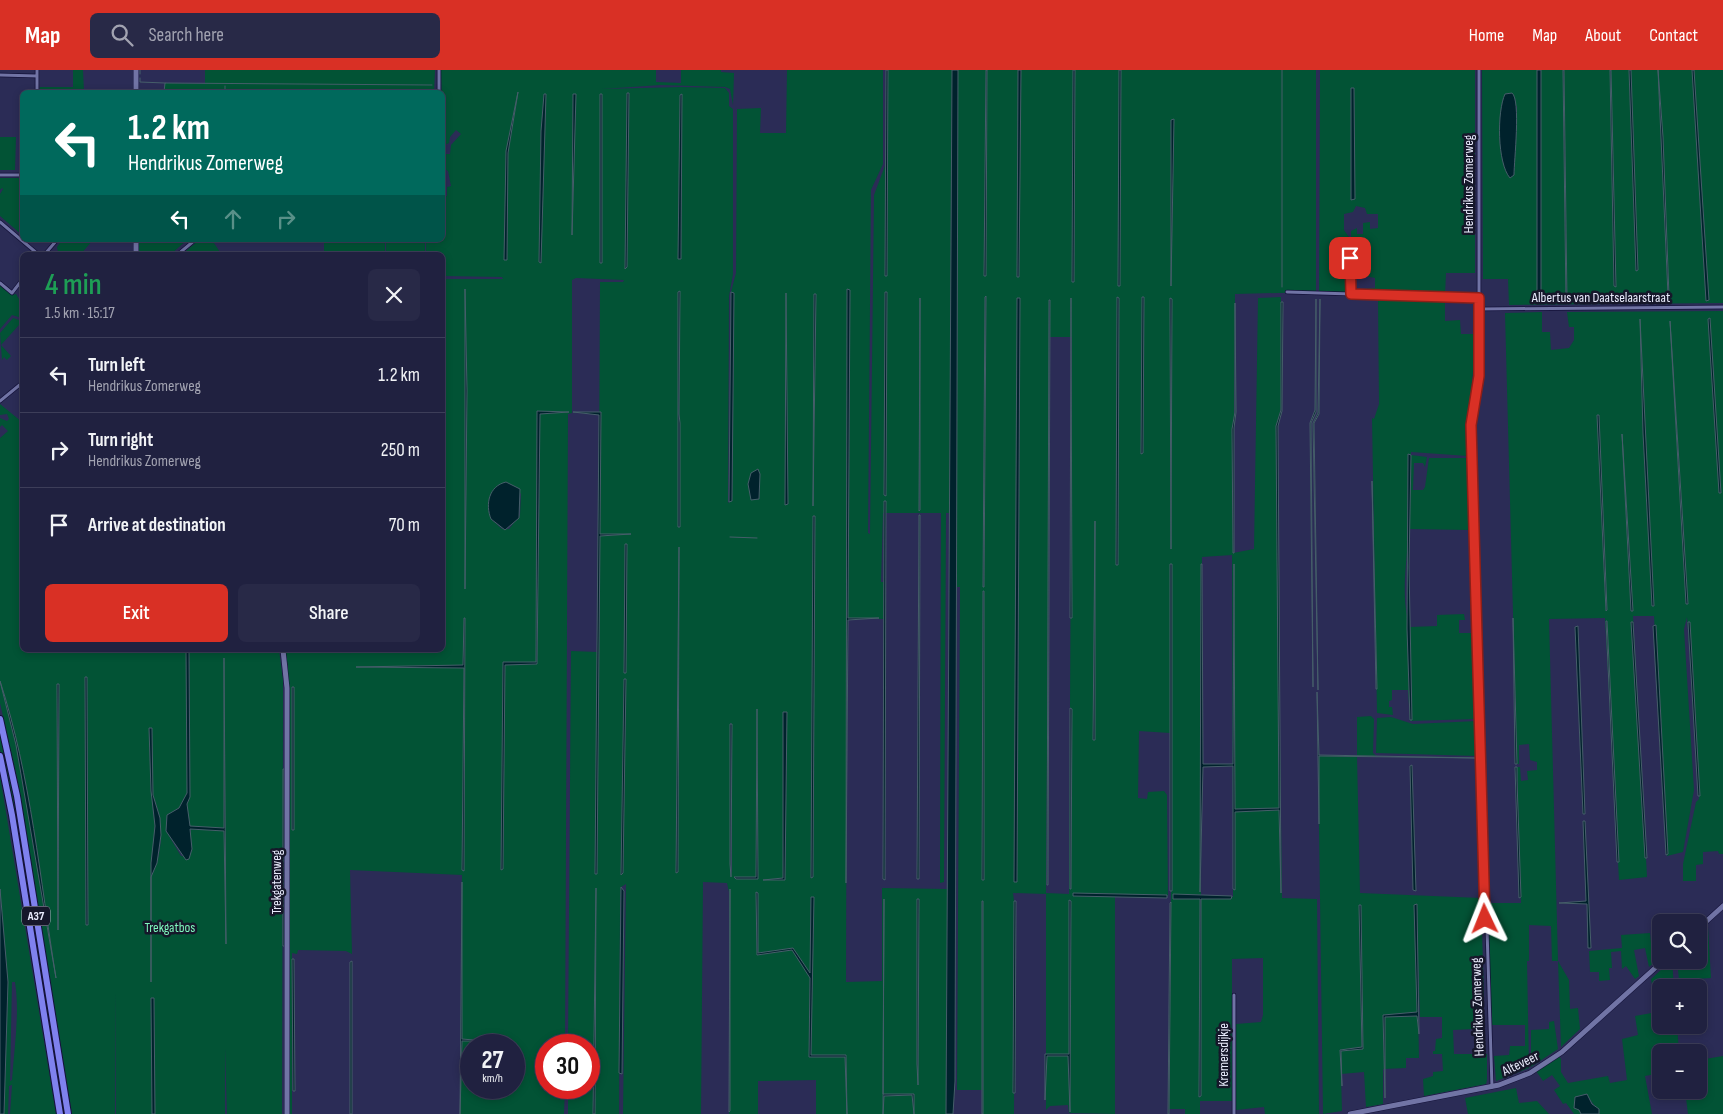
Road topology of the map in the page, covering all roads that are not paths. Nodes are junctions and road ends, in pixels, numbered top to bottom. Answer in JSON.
{"nodes":[{"id":1,"x":37,"y":70,"type":"edge"},
{"id":2,"x":136,"y":70,"type":"edge"},
{"id":3,"x":439,"y":70,"type":"edge"},
{"id":4,"x":1479,"y":70,"type":"edge"},
{"id":5,"x":0,"y":76,"type":"edge"},
{"id":6,"x":37,"y":76,"type":"junction"},
{"id":7,"x":37,"y":90,"type":"edge"},
{"id":8,"x":136,"y":90,"type":"edge"},
{"id":9,"x":439,"y":90,"type":"edge"},
{"id":10,"x":0,"y":175,"type":"edge"},
{"id":11,"x":20,"y":175,"type":"edge"},
{"id":12,"x":0,"y":222,"type":"edge"},
{"id":13,"x":20,"y":239,"type":"edge"},
{"id":14,"x":1350,"y":240,"type":"dead end"},
{"id":15,"x":24,"y":242,"type":"edge"},
{"id":16,"x":55,"y":242,"type":"edge"},
{"id":17,"x":193,"y":242,"type":"edge"},
{"id":18,"x":35,"y":252,"type":"edge"},
{"id":19,"x":47,"y":252,"type":"edge"},
{"id":20,"x":181,"y":252,"type":"edge"},
{"id":21,"x":0,"y":283,"type":"edge"},
{"id":22,"x":20,"y":283,"type":"edge"},
{"id":23,"x":1287,"y":292,"type":"dead end"},
{"id":24,"x":1351,"y":294,"type":"junction"},
{"id":25,"x":1479,"y":298,"type":"junction"},
{"id":26,"x":1723,"y":307,"type":"edge"},
{"id":27,"x":1479,"y":309,"type":"junction"},
{"id":28,"x":20,"y":385,"type":"edge"},
{"id":29,"x":0,"y":401,"type":"edge"},
{"id":30,"x":283,"y":652,"type":"edge"},
{"id":31,"x":0,"y":718,"type":"edge"},
{"id":32,"x":0,"y":756,"type":"edge"},
{"id":33,"x":1723,"y":906,"type":"edge"},
{"id":34,"x":1707,"y":921,"type":"edge"},
{"id":35,"x":1654,"y":969,"type":"edge"},
{"id":36,"x":1234,"y":995,"type":"dead end"},
{"id":37,"x":1492,"y":1087,"type":"junction"},
{"id":38,"x":60,"y":1114,"type":"edge"},
{"id":39,"x":68,"y":1114,"type":"edge"},
{"id":40,"x":287,"y":1114,"type":"edge"},
{"id":41,"x":1234,"y":1114,"type":"edge"},
{"id":42,"x":1350,"y":1114,"type":"edge"}],
"edges":[{"from":1,"to":6,"type":"street"},
{"from":2,"to":8,"type":"street"},
{"from":3,"to":9,"type":"street"},
{"from":4,"to":25,"type":"street","name":"Hendrikus Zomerweg"},
{"from":5,"to":6,"type":"street"},
{"from":6,"to":7,"type":"street"},
{"from":10,"to":11,"type":"street"},
{"from":12,"to":13,"type":"street"},
{"from":14,"to":24,"type":"street"},
{"from":15,"to":18,"type":"street"},
{"from":16,"to":19,"type":"street"},
{"from":17,"to":20,"type":"street"},
{"from":21,"to":22,"type":"street"},
{"from":23,"to":24,"type":"street"},
{"from":24,"to":25,"type":"street"},
{"from":25,"to":27,"type":"street","name":"Hendrikus Zomerweg"},
{"from":26,"to":27,"type":"street","name":"Albertus van Daatselaarstraat"},
{"from":27,"to":37,"type":"street","name":"Hendrikus Zomerweg"},
{"from":28,"to":29,"type":"street"},
{"from":30,"to":40,"type":"street","name":"Trekgatenweg"},
{"from":31,"to":39,"type":"highway","number":"A37"},
{"from":32,"to":38,"type":"highway","number":"A37"},
{"from":33,"to":34,"type":"street"},
{"from":35,"to":37,"type":"street","name":"Alteveer"},
{"from":36,"to":41,"type":"street","name":"Kremersdijkje"},
{"from":37,"to":42,"type":"street","name":"Alteveer"}]}
